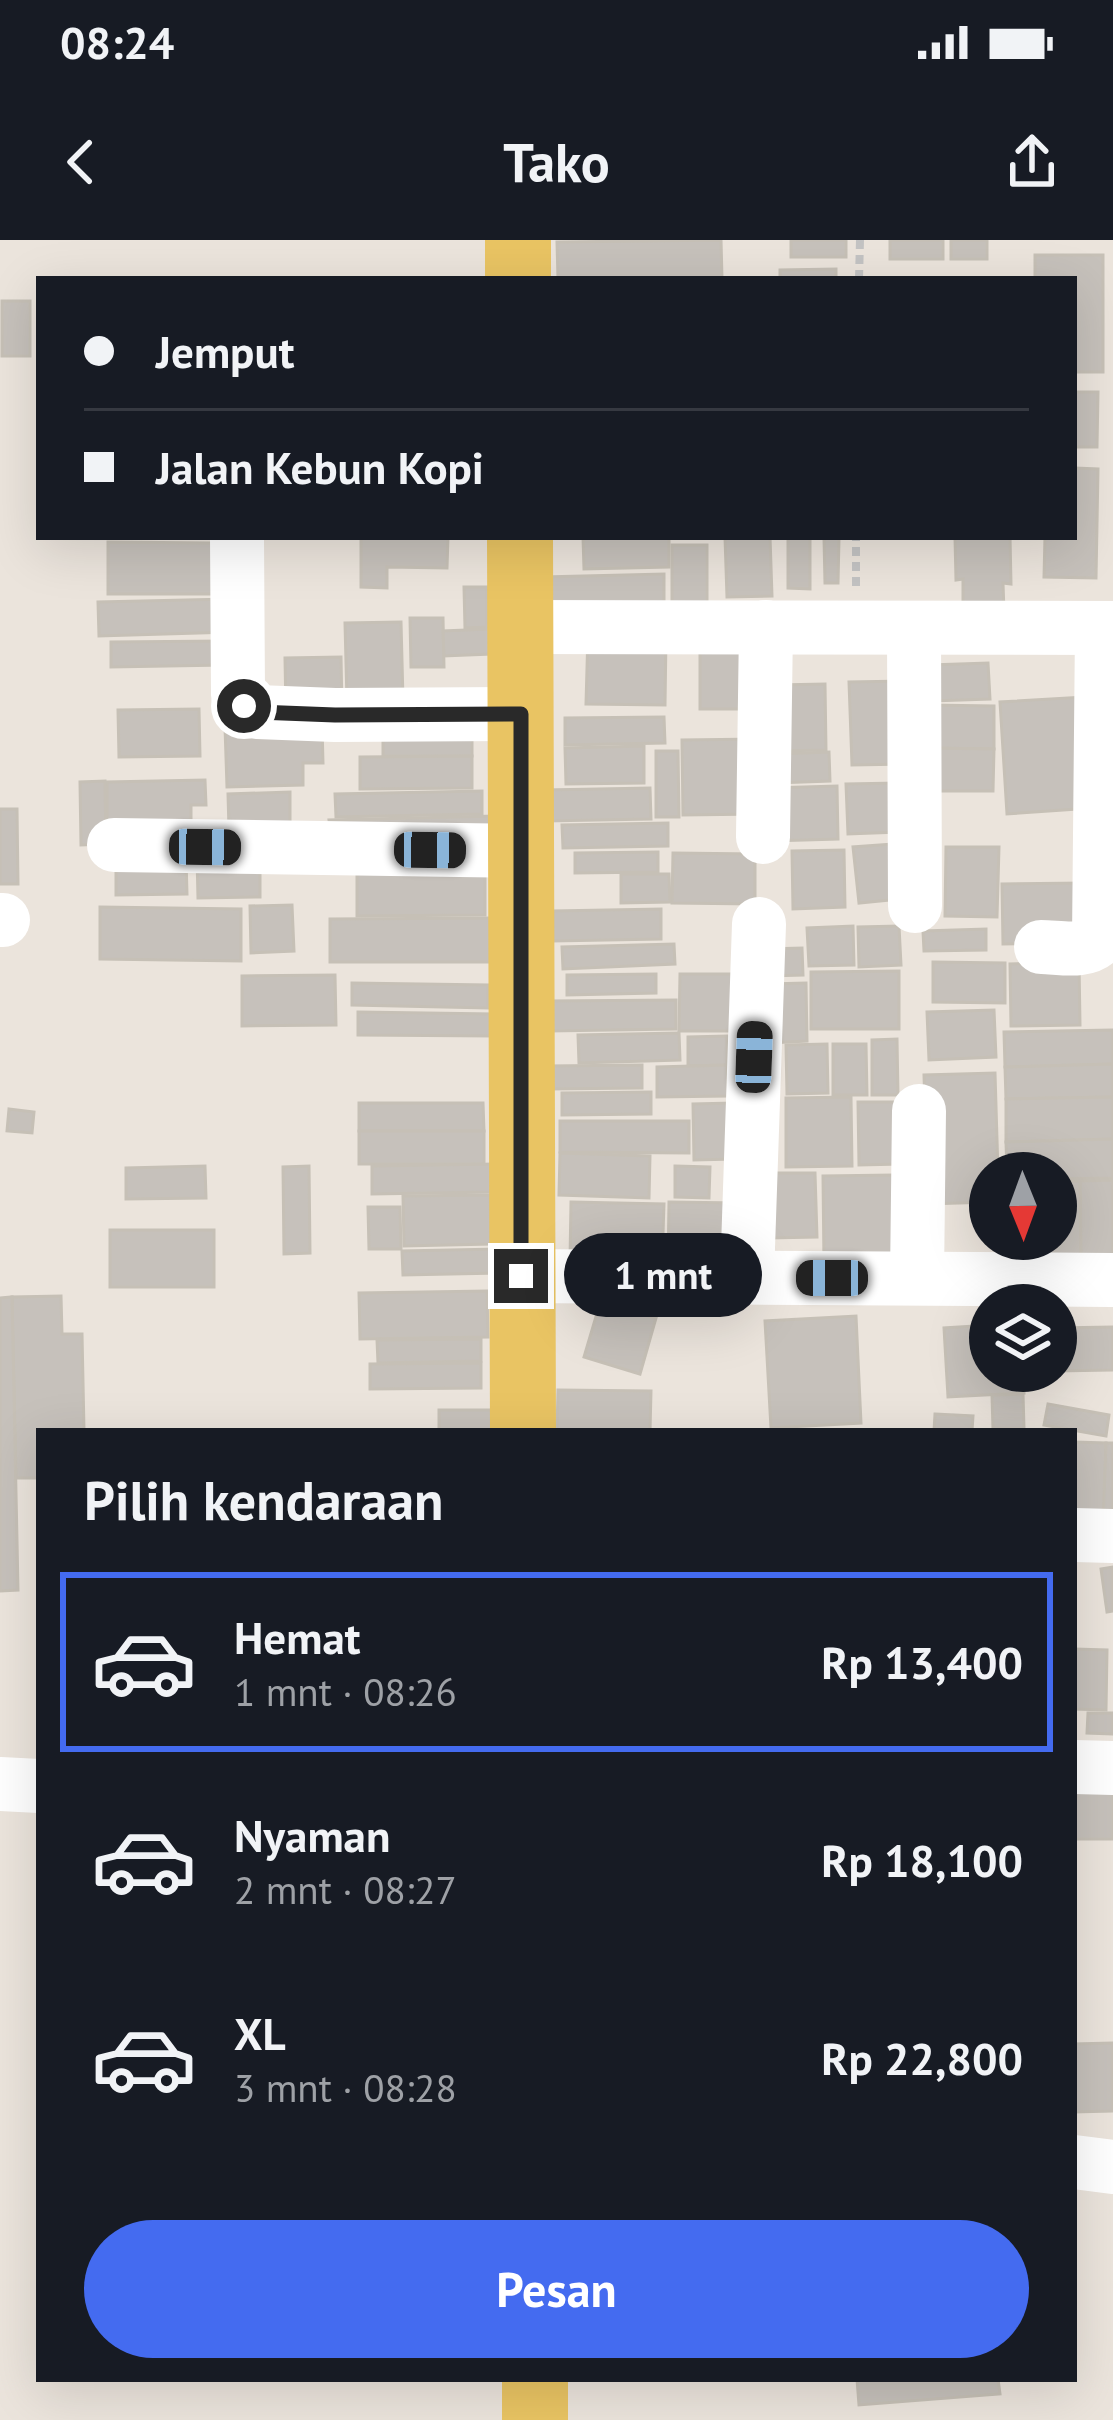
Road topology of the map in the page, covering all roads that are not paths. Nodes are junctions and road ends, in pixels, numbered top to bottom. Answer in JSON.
{"nodes":[{"id":1,"x":518,"y":240,"type":"edge"},
{"id":2,"x":518,"y":276,"type":"edge"},
{"id":3,"x":237,"y":540,"type":"edge"},
{"id":4,"x":520,"y":540,"type":"edge"},
{"id":5,"x":521,"y":627,"type":"junction"},
{"id":6,"x":766,"y":627,"type":"junction"},
{"id":7,"x":1108,"y":628,"type":"edge"},
{"id":8,"x":914,"y":629,"type":"junction"},
{"id":9,"x":521,"y":714,"type":"junction"},
{"id":10,"x":763,"y":837,"type":"dead end"},
{"id":11,"x":114,"y":845,"type":"dead end"},
{"id":12,"x":520,"y":851,"type":"junction"},
{"id":13,"x":915,"y":906,"type":"dead end"},
{"id":14,"x":759,"y":924,"type":"dead end"},
{"id":15,"x":1041,"y":947,"type":"dead end"},
{"id":16,"x":919,"y":1111,"type":"dead end"},
{"id":17,"x":521,"y":1276,"type":"junction"},
{"id":18,"x":747,"y":1277,"type":"junction"},
{"id":19,"x":916,"y":1278,"type":"junction"},
{"id":20,"x":1113,"y":1280,"type":"edge"},
{"id":21,"x":523,"y":1428,"type":"edge"},
{"id":22,"x":1077,"y":1535,"type":"edge"},
{"id":23,"x":1113,"y":1536,"type":"edge"},
{"id":24,"x":1077,"y":1767,"type":"edge"},
{"id":25,"x":1113,"y":1768,"type":"edge"},
{"id":26,"x":0,"y":1784,"type":"edge"},
{"id":27,"x":36,"y":1786,"type":"edge"},
{"id":28,"x":1077,"y":2162,"type":"edge"},
{"id":29,"x":1113,"y":2167,"type":"edge"},
{"id":30,"x":535,"y":2382,"type":"edge"},
{"id":31,"x":535,"y":2420,"type":"edge"}],
"edges":[{"from":1,"to":2,"type":"main road"},
{"from":3,"to":9,"type":"street"},
{"from":4,"to":5,"type":"main road"},
{"from":5,"to":6,"type":"street"},
{"from":5,"to":9,"type":"main road"},
{"from":6,"to":8,"type":"street"},
{"from":6,"to":10,"type":"street"},
{"from":7,"to":8,"type":"street"},
{"from":7,"to":15,"type":"street"},
{"from":8,"to":13,"type":"street"},
{"from":9,"to":12,"type":"main road"},
{"from":11,"to":12,"type":"street"},
{"from":12,"to":17,"type":"main road"},
{"from":14,"to":18,"type":"street"},
{"from":16,"to":19,"type":"street"},
{"from":17,"to":18,"type":"street"},
{"from":17,"to":21,"type":"main road"},
{"from":18,"to":19,"type":"street"},
{"from":19,"to":20,"type":"street"},
{"from":22,"to":23,"type":"street"},
{"from":24,"to":25,"type":"street"},
{"from":26,"to":27,"type":"street"},
{"from":28,"to":29,"type":"street"},
{"from":30,"to":31,"type":"main road"}]}
